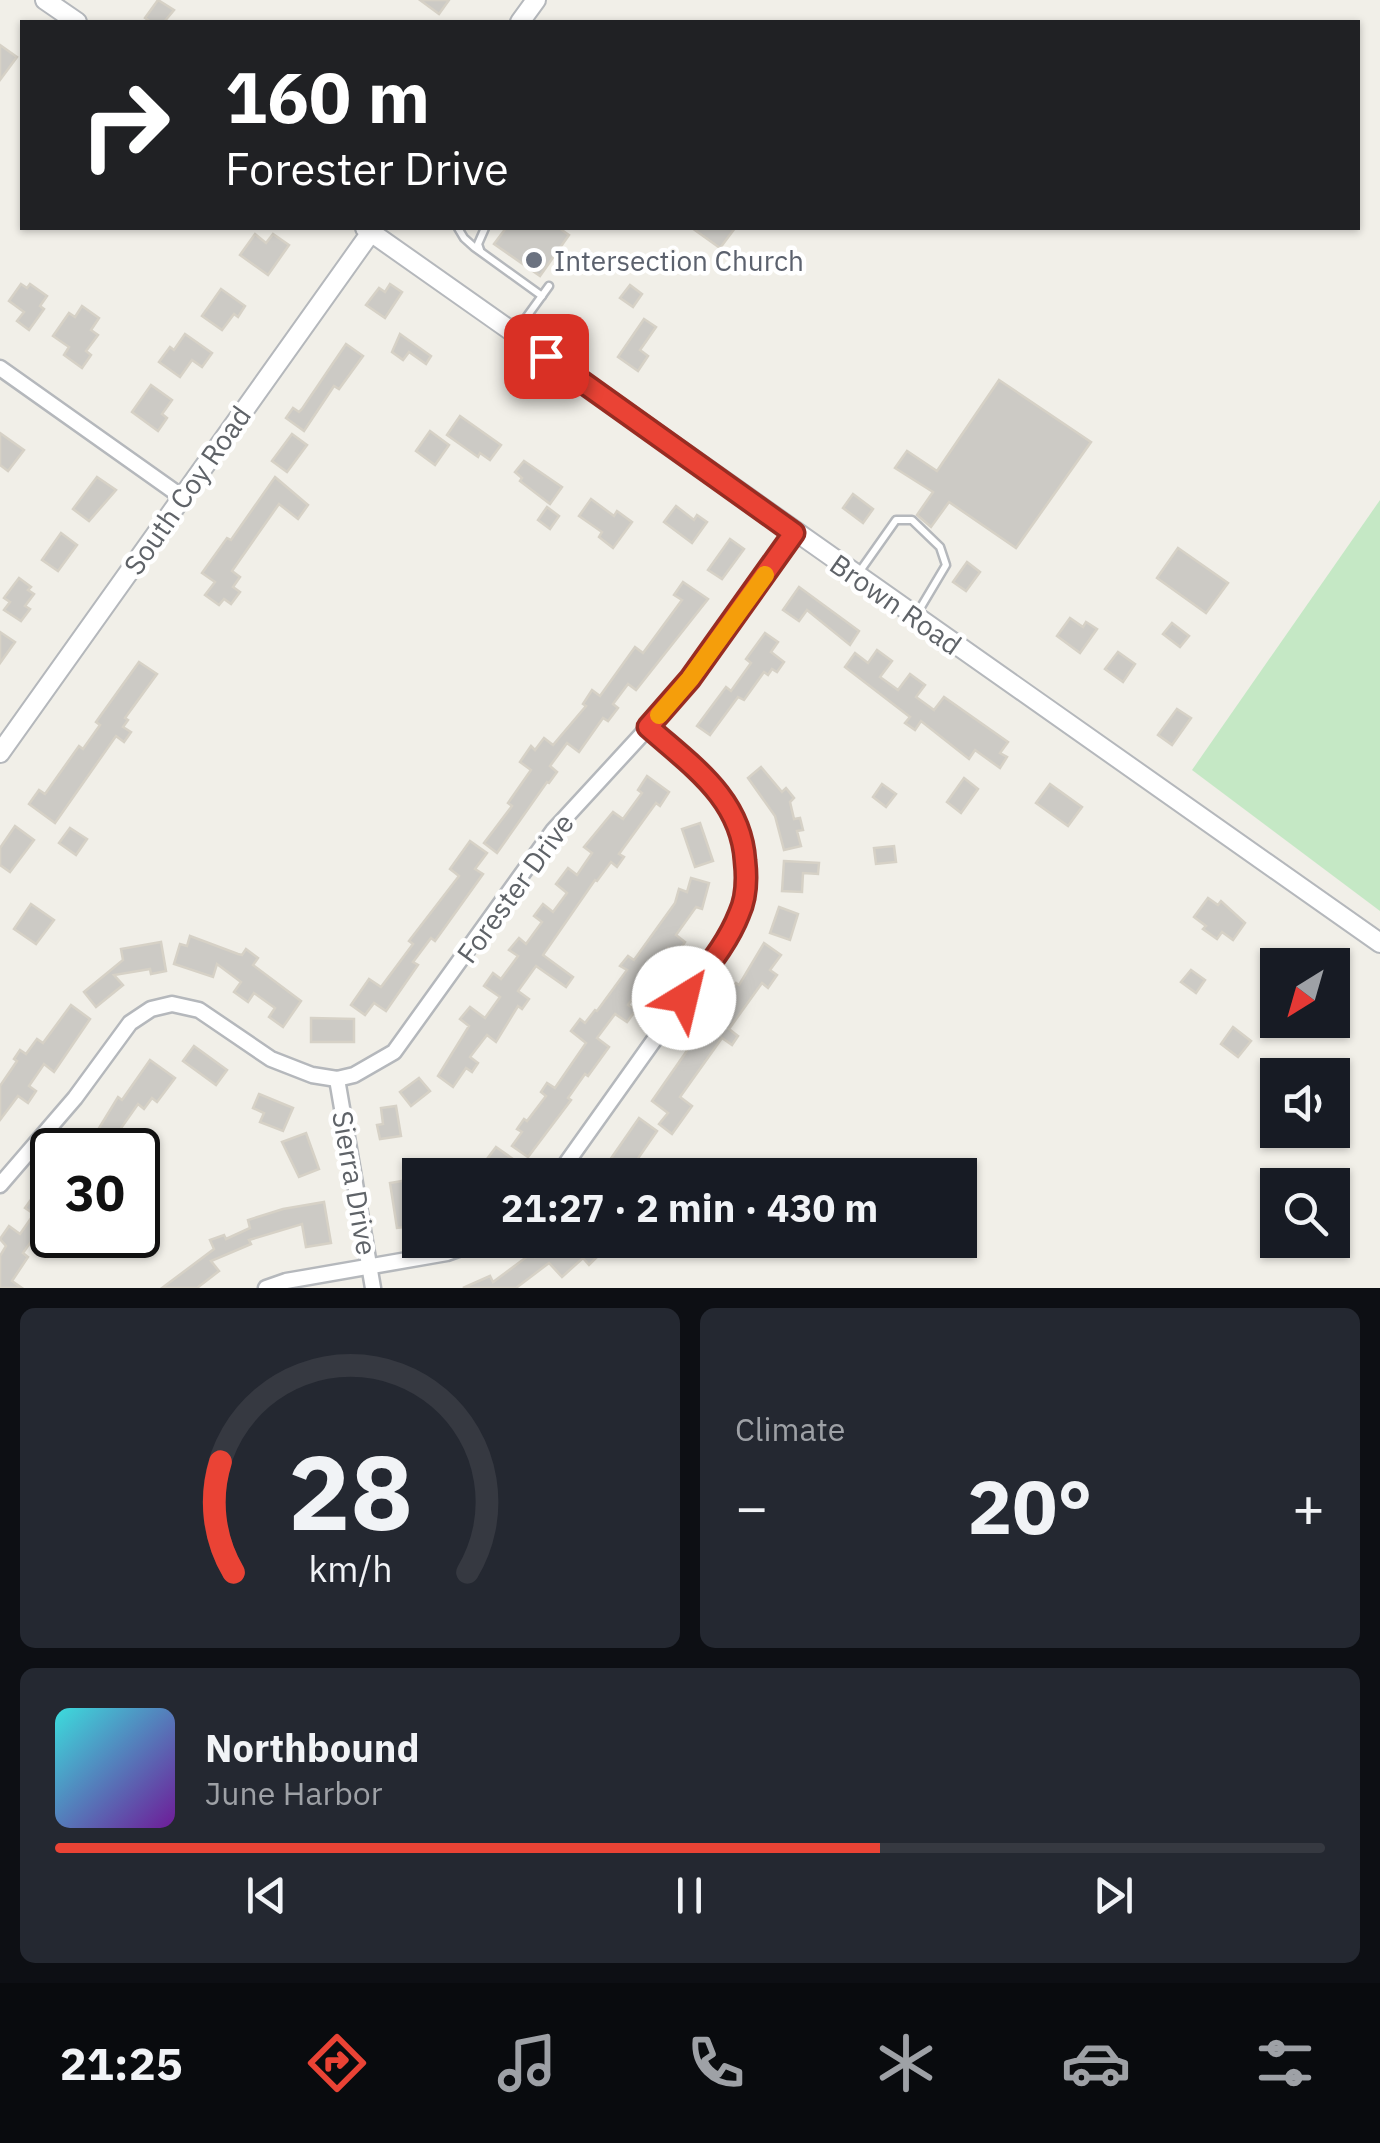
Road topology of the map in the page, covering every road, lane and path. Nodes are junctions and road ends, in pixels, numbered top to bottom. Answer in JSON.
{"nodes":[{"id":1,"x":45,"y":0,"type":"edge"},
{"id":2,"x":74,"y":20,"type":"edge"},
{"id":3,"x":369,"y":230,"type":"edge"},
{"id":4,"x":371,"y":230,"type":"edge"},
{"id":5,"x":459,"y":230,"type":"edge"},
{"id":6,"x":483,"y":230,"type":"edge"},
{"id":7,"x":480,"y":252,"type":"junction"},
{"id":8,"x":549,"y":286,"type":"dead end"},
{"id":9,"x":542,"y":296,"type":"junction"},
{"id":10,"x":514,"y":334,"type":"junction"},
{"id":11,"x":0,"y":368,"type":"edge"},
{"id":12,"x":182,"y":498,"type":"junction"},
{"id":13,"x":794,"y":533,"type":"junction"},
{"id":14,"x":856,"y":576,"type":"junction"},
{"id":15,"x":914,"y":617,"type":"junction"},
{"id":16,"x":648,"y":727,"type":"junction"},
{"id":17,"x":0,"y":753,"type":"edge"},
{"id":18,"x":1380,"y":944,"type":"edge"},
{"id":19,"x":337,"y":1079,"type":"junction"},
{"id":20,"x":570,"y":1158,"type":"edge"},
{"id":21,"x":0,"y":1185,"type":"edge"},
{"id":22,"x":417,"y":1258,"type":"edge"},
{"id":23,"x":370,"y":1266,"type":"junction"},
{"id":24,"x":266,"y":1288,"type":"edge"},
{"id":25,"x":373,"y":1288,"type":"edge"}],
"edges":[{"from":1,"to":2,"type":"street"},
{"from":3,"to":12,"type":"street","name":"South Coy Road"},
{"from":4,"to":10,"type":"street","name":"Brown Road"},
{"from":5,"to":7,"type":"lane"},
{"from":6,"to":7,"type":"lane"},
{"from":7,"to":9,"type":"lane"},
{"from":8,"to":9,"type":"lane"},
{"from":9,"to":10,"type":"lane"},
{"from":10,"to":13,"type":"street","name":"Brown Road"},
{"from":11,"to":12,"type":"street"},
{"from":12,"to":17,"type":"street","name":"South Coy Road"},
{"from":13,"to":14,"type":"street","name":"Brown Road"},
{"from":13,"to":16,"type":"street","name":"Forester Drive"},
{"from":14,"to":15,"type":"street","name":"Brown Road"},
{"from":14,"to":15,"type":"lane"},
{"from":15,"to":18,"type":"street","name":"Brown Road"},
{"from":16,"to":19,"type":"street","name":"Forester Drive"},
{"from":16,"to":20,"type":"street"},
{"from":19,"to":21,"type":"street"},
{"from":19,"to":23,"type":"street","name":"Sierra Drive"},
{"from":22,"to":23,"type":"street"},
{"from":23,"to":24,"type":"street"},
{"from":23,"to":25,"type":"street","name":"Sierra Drive"}]}
